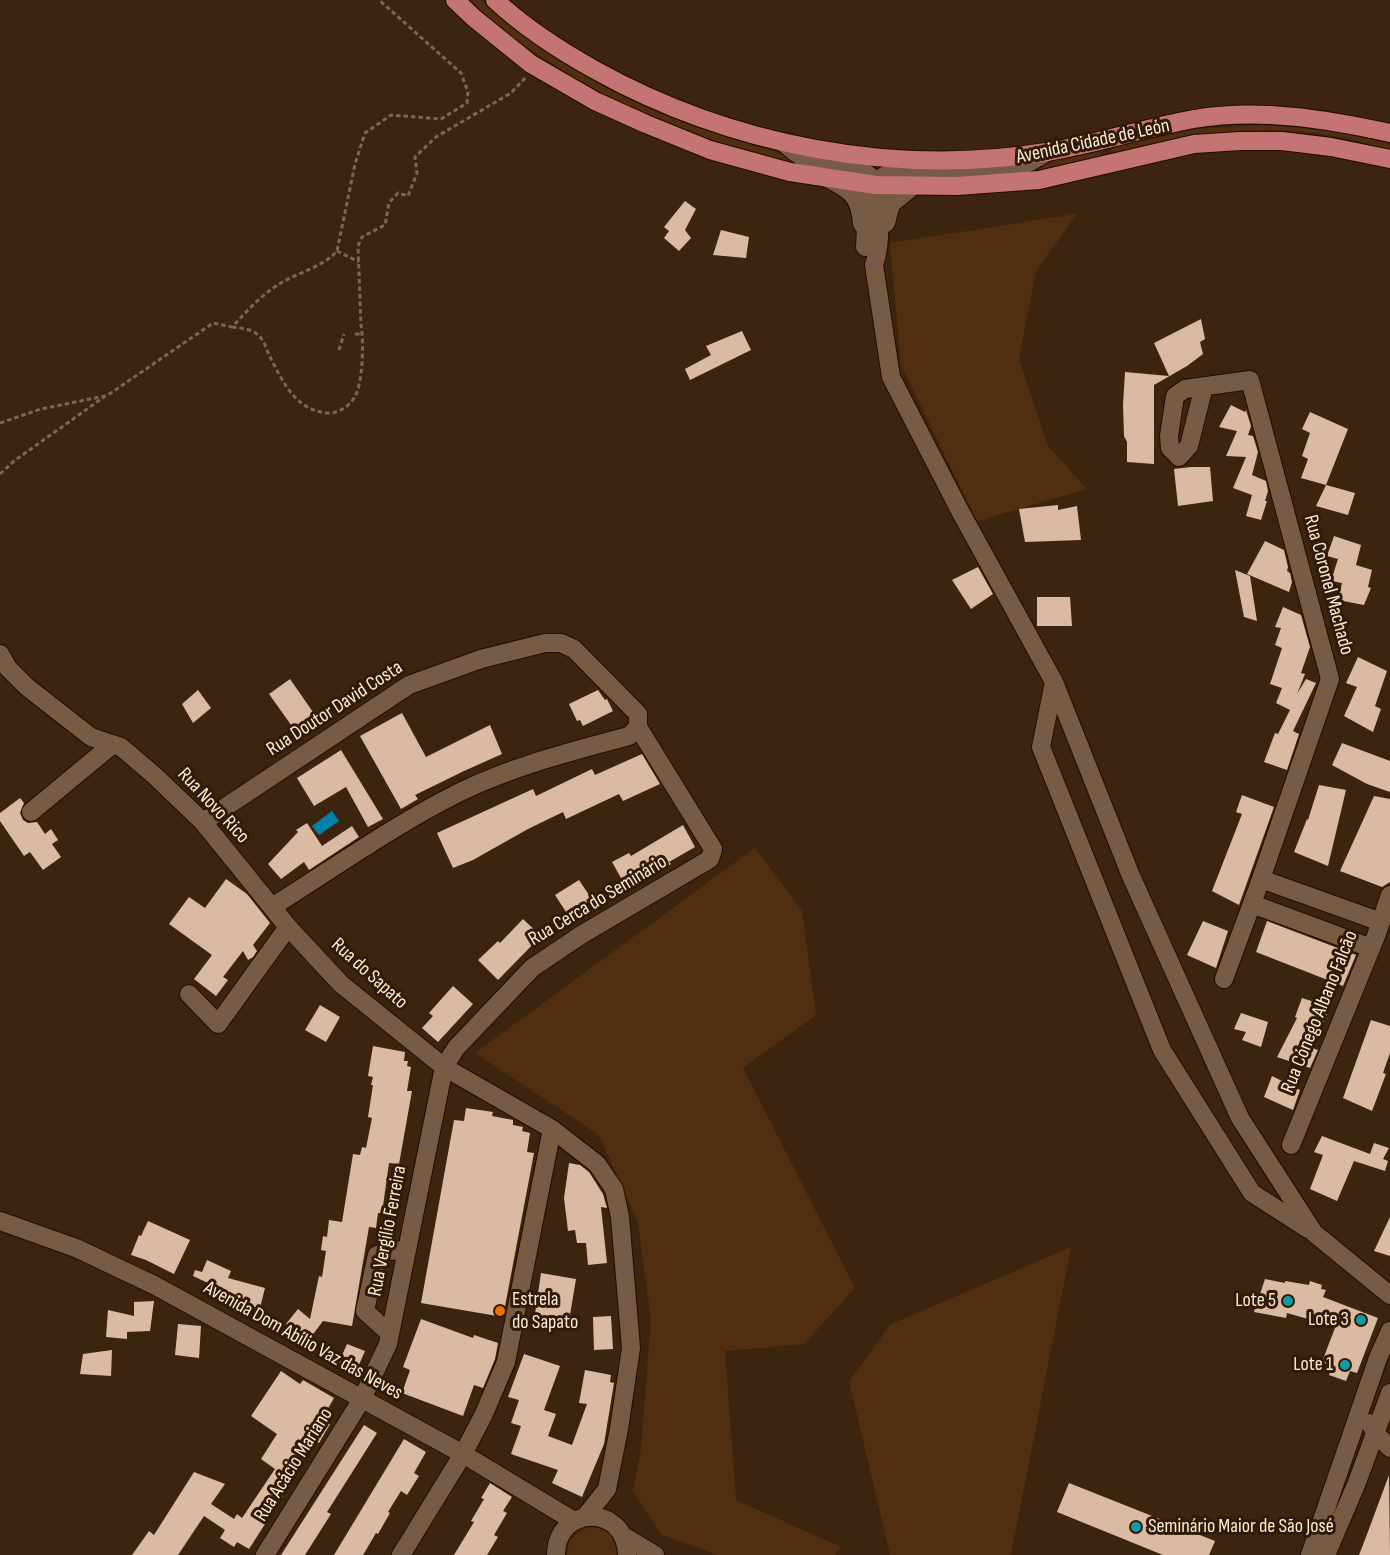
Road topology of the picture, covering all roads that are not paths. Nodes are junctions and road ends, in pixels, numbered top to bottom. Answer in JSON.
{"nodes":[{"id":1,"x":456,"y":0,"type":"edge"},
{"id":2,"x":495,"y":0,"type":"edge"},
{"id":3,"x":1390,"y":133,"type":"edge"},
{"id":4,"x":784,"y":143,"type":"junction"},
{"id":5,"x":1048,"y":152,"type":"junction"},
{"id":6,"x":1390,"y":159,"type":"edge"},
{"id":7,"x":825,"y":177,"type":"junction"},
{"id":8,"x":876,"y":184,"type":"junction"},
{"id":9,"x":913,"y":186,"type":"junction"},
{"id":10,"x":872,"y":254,"type":"junction"},
{"id":11,"x":1204,"y":386,"type":"dead end"},
{"id":12,"x":0,"y":654,"type":"edge"},
{"id":13,"x":1054,"y":682,"type":"junction"},
{"id":14,"x":638,"y":727,"type":"junction"},
{"id":15,"x":113,"y":744,"type":"junction"},
{"id":16,"x":31,"y":812,"type":"dead end"},
{"id":17,"x":203,"y":822,"type":"junction"},
{"id":18,"x":710,"y":859,"type":"joint"},
{"id":19,"x":1262,"y":879,"type":"junction"},
{"id":20,"x":1390,"y":895,"type":"edge"},
{"id":21,"x":1252,"y":904,"type":"junction"},
{"id":22,"x":272,"y":907,"type":"junction"},
{"id":23,"x":288,"y":927,"type":"junction"},
{"id":24,"x":1379,"y":937,"type":"edge"},
{"id":25,"x":1224,"y":979,"type":"dead end"},
{"id":26,"x":189,"y":994,"type":"dead end"},
{"id":27,"x":444,"y":1067,"type":"junction"},
{"id":28,"x":552,"y":1129,"type":"junction"},
{"id":29,"x":1291,"y":1145,"type":"dead end"},
{"id":30,"x":0,"y":1221,"type":"edge"},
{"id":31,"x":1314,"y":1233,"type":"junction"},
{"id":32,"x":407,"y":1250,"type":"junction"},
{"id":33,"x":1390,"y":1295,"type":"edge"},
{"id":34,"x":1390,"y":1331,"type":"edge"},
{"id":35,"x":390,"y":1334,"type":"junction"},
{"id":36,"x":1378,"y":1358,"type":"junction"},
{"id":37,"x":362,"y":1399,"type":"junction"},
{"id":38,"x":1388,"y":1407,"type":"edge"},
{"id":39,"x":1382,"y":1432,"type":"edge"},
{"id":40,"x":1390,"y":1449,"type":"edge"},
{"id":41,"x":463,"y":1454,"type":"junction"},
{"id":42,"x":1364,"y":1462,"type":"junction"},
{"id":43,"x":607,"y":1489,"type":"junction"},
{"id":44,"x":1331,"y":1499,"type":"junction"},
{"id":45,"x":542,"y":1503,"type":"junction"},
{"id":46,"x":579,"y":1519,"type":"junction"},
{"id":47,"x":624,"y":1540,"type":"edge"},
{"id":48,"x":556,"y":1552,"type":"edge"},
{"id":49,"x":265,"y":1555,"type":"edge"},
{"id":50,"x":401,"y":1555,"type":"edge"},
{"id":51,"x":655,"y":1555,"type":"edge"},
{"id":52,"x":1310,"y":1555,"type":"edge"},
{"id":53,"x":1326,"y":1555,"type":"edge"}],
"edges":[{"from":1,"to":7,"type":"main road","name":"Avenida Cidade de León"},
{"from":2,"to":4,"type":"main road","name":"Avenida Cidade de León"},
{"from":3,"to":5,"type":"main road","name":"Avenida Cidade de León"},
{"from":4,"to":5,"type":"main road","name":"Avenida Cidade de León"},
{"from":4,"to":8,"type":"street"},
{"from":5,"to":8,"type":"street"},
{"from":6,"to":9,"type":"main road","name":"Avenida Cidade de León"},
{"from":7,"to":8,"type":"main road","name":"Avenida Cidade de León"},
{"from":7,"to":10,"type":"street"},
{"from":8,"to":9,"type":"main road","name":"Avenida Cidade de León"},
{"from":8,"to":10,"type":"street"},
{"from":9,"to":10,"type":"street"},
{"from":10,"to":13,"type":"street"},
{"from":11,"to":19,"type":"street","name":"Rua Coronel Machado"},
{"from":12,"to":15,"type":"street","name":"Rua Novo Rico"},
{"from":13,"to":31,"type":"street"},
{"from":13,"to":31,"type":"street"},
{"from":14,"to":17,"type":"street","name":"Rua Doutor David Costa"},
{"from":14,"to":18,"type":"street","name":"Rua Doutor David Costa"},
{"from":14,"to":22,"type":"street"},
{"from":15,"to":16,"type":"street"},
{"from":15,"to":17,"type":"street","name":"Rua Novo Rico"},
{"from":17,"to":22,"type":"street","name":"Rua Novo Rico"},
{"from":18,"to":27,"type":"street","name":"Rua Cerca do Seminário"},
{"from":19,"to":21,"type":"street","name":"Rua Coronel Machado"},
{"from":19,"to":24,"type":"street"},
{"from":20,"to":24,"type":"street","name":"Rua Cónego Albano Falcão"},
{"from":21,"to":24,"type":"street"},
{"from":21,"to":25,"type":"street","name":"Rua Coronel Machado"},
{"from":22,"to":23,"type":"street","name":"Rua do Sapato"},
{"from":23,"to":26,"type":"street"},
{"from":23,"to":27,"type":"street","name":"Rua do Sapato"},
{"from":24,"to":29,"type":"street","name":"Rua Cónego Albano Falcão"},
{"from":27,"to":28,"type":"street","name":"Rua do Sapato"},
{"from":27,"to":32,"type":"street","name":"Rua Vergílio Ferreira"},
{"from":28,"to":41,"type":"street"},
{"from":28,"to":43,"type":"street","name":"Rua do Sapato"},
{"from":30,"to":37,"type":"street","name":"Avenida Dom Abílio Vaz das Neves"},
{"from":31,"to":33,"type":"street"},
{"from":32,"to":35,"type":"street","name":"Rua Vergílio Ferreira"},
{"from":32,"to":35,"type":"street"},
{"from":34,"to":36,"type":"street"},
{"from":35,"to":37,"type":"street","name":"Rua Vergílio Ferreira"},
{"from":36,"to":39,"type":"street"},
{"from":36,"to":44,"type":"street"},
{"from":37,"to":41,"type":"street","name":"Avenida Dom Abílio Vaz das Neves"},
{"from":37,"to":49,"type":"street","name":"Rua Acácio Mariano"},
{"from":38,"to":39,"type":"street"},
{"from":39,"to":40,"type":"street"},
{"from":39,"to":42,"type":"street"},
{"from":39,"to":44,"type":"street"},
{"from":40,"to":42,"type":"street"},
{"from":41,"to":45,"type":"street","name":"Avenida Dom Abílio Vaz das Neves"},
{"from":41,"to":50,"type":"street"},
{"from":42,"to":53,"type":"street"},
{"from":43,"to":46,"type":"street"},
{"from":43,"to":47,"type":"street"},
{"from":44,"to":52,"type":"street"},
{"from":45,"to":46,"type":"street","name":"Avenida Dom Abílio Vaz das Neves"},
{"from":45,"to":48,"type":"street"},
{"from":46,"to":47,"type":"street","name":"Avenida Dom Abílio Vaz das Neves"},
{"from":46,"to":48,"type":"street"},
{"from":47,"to":51,"type":"street","name":"Avenida Dom Abílio Vaz das Neves"}]}
